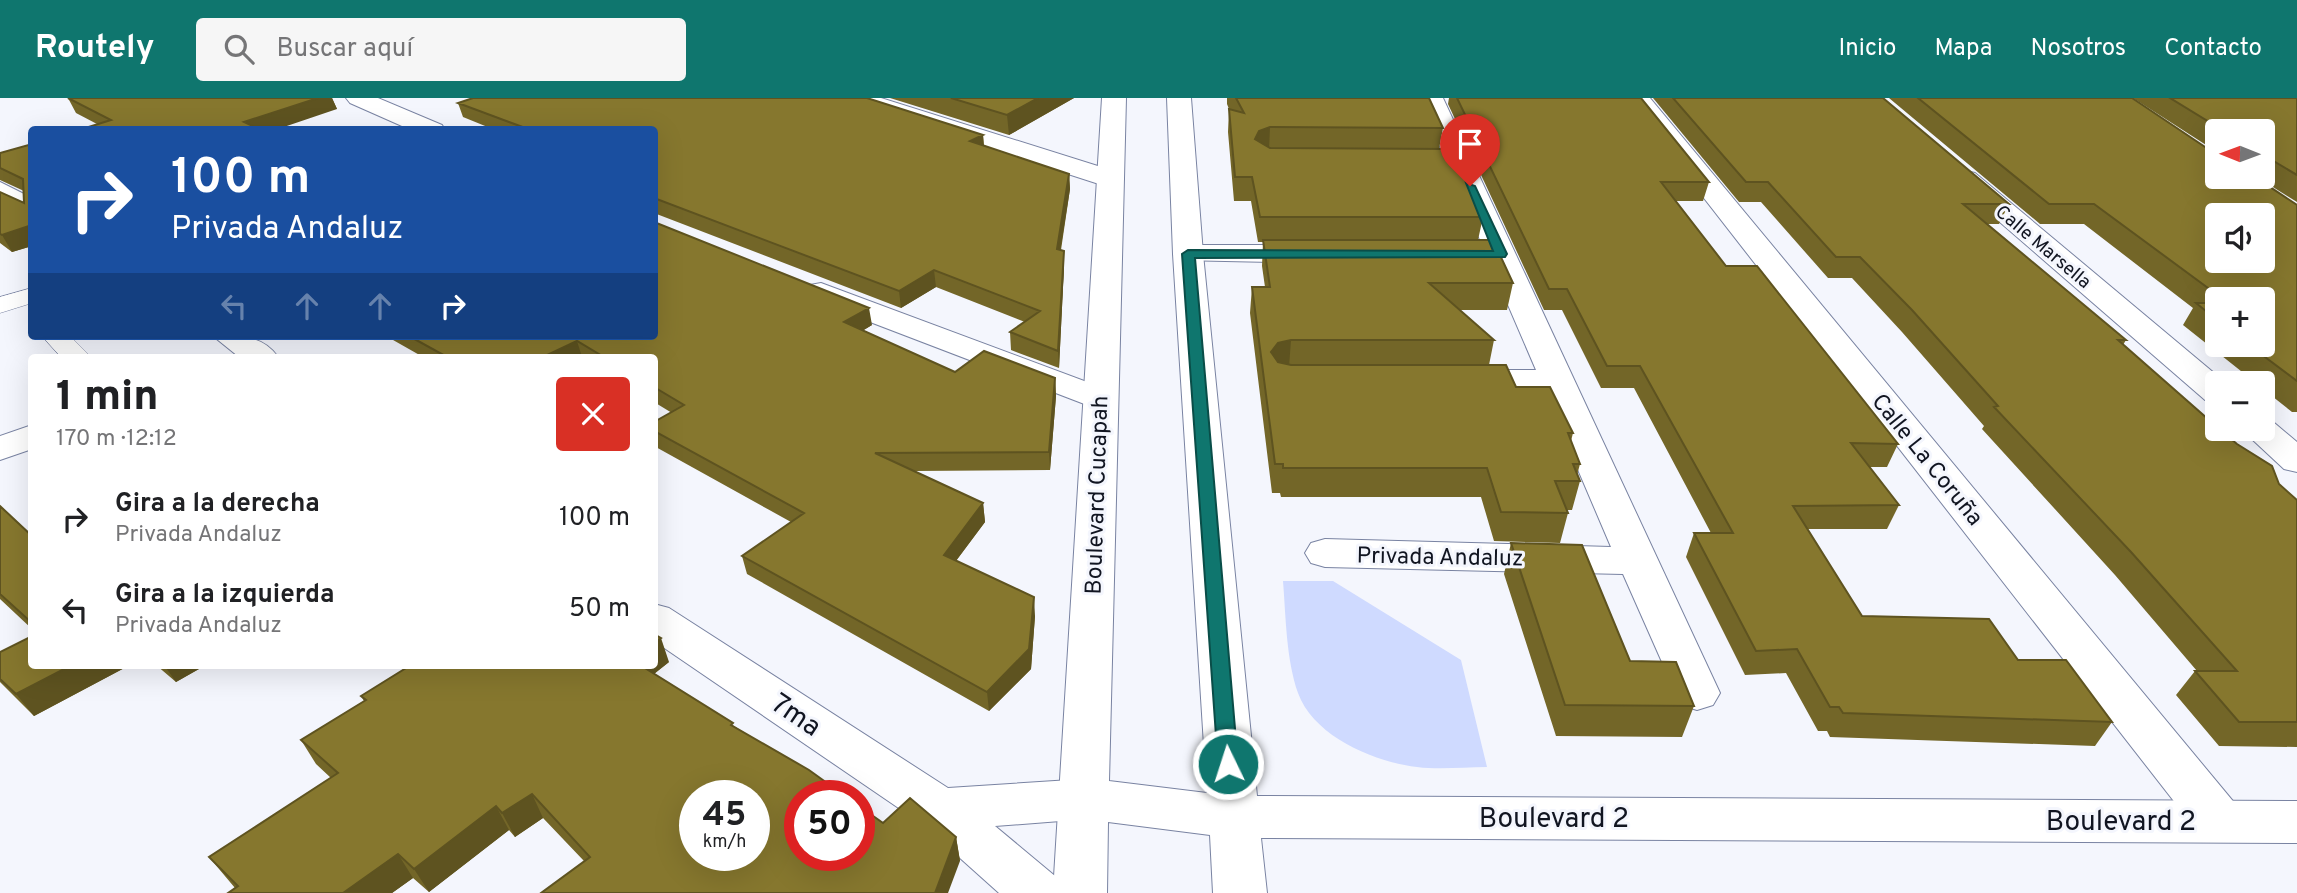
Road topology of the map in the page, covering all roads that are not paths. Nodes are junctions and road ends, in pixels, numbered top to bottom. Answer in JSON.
{"nodes":[{"id":1,"x":358,"y":98,"type":"edge"},
{"id":2,"x":857,"y":98,"type":"edge"},
{"id":3,"x":1114,"y":98,"type":"edge"},
{"id":4,"x":1179,"y":98,"type":"edge"},
{"id":5,"x":1431,"y":98,"type":"edge"},
{"id":6,"x":1638,"y":98,"type":"edge"},
{"id":7,"x":424,"y":126,"type":"edge"},
{"id":8,"x":1944,"y":161,"type":"edge"},
{"id":9,"x":1111,"y":179,"type":"junction"},
{"id":10,"x":0,"y":190,"type":"edge"},
{"id":11,"x":28,"y":208,"type":"edge"},
{"id":12,"x":1188,"y":254,"type":"junction"},
{"id":13,"x":1350,"y":254,"type":"edge"},
{"id":14,"x":797,"y":283,"type":"edge"},
{"id":15,"x":59,"y":340,"type":"edge"},
{"id":16,"x":74,"y":354,"type":"edge"},
{"id":17,"x":1423,"y":380,"type":"edge"},
{"id":18,"x":1556,"y":380,"type":"junction"},
{"id":19,"x":2205,"y":383,"type":"edge"},
{"id":20,"x":1100,"y":398,"type":"junction"},
{"id":21,"x":28,"y":438,"type":"edge"},
{"id":22,"x":2273,"y":441,"type":"edge"},
{"id":23,"x":0,"y":449,"type":"edge"},
{"id":24,"x":2297,"y":461,"type":"edge"},
{"id":25,"x":1325,"y":554,"type":"dead end"},
{"id":26,"x":1638,"y":561,"type":"junction"},
{"id":27,"x":658,"y":622,"type":"edge"},
{"id":28,"x":1697,"y":693,"type":"dead end"},
{"id":29,"x":1086,"y":799,"type":"junction"},
{"id":30,"x":940,"y":809,"type":"junction"},
{"id":31,"x":1232,"y":817,"type":"junction"},
{"id":32,"x":2219,"y":821,"type":"junction"},
{"id":33,"x":2297,"y":822,"type":"edge"},
{"id":34,"x":1036,"y":893,"type":"edge"},
{"id":35,"x":1080,"y":893,"type":"edge"},
{"id":36,"x":1240,"y":893,"type":"edge"}],
"edges":[{"from":1,"to":7,"type":"street"},
{"from":2,"to":9,"type":"street"},
{"from":3,"to":9,"type":"street","name":"Boulevard Cucapah"},
{"from":4,"to":12,"type":"street"},
{"from":5,"to":18,"type":"street"},
{"from":6,"to":32,"type":"street","name":"Calle La Coruña"},
{"from":8,"to":19,"type":"street","name":"Calle Marsella"},
{"from":9,"to":20,"type":"street","name":"Boulevard Cucapah"},
{"from":10,"to":11,"type":"street"},
{"from":12,"to":13,"type":"street"},
{"from":12,"to":31,"type":"street"},
{"from":14,"to":20,"type":"street"},
{"from":15,"to":16,"type":"lane"},
{"from":17,"to":18,"type":"street"},
{"from":18,"to":26,"type":"street"},
{"from":20,"to":29,"type":"street","name":"Boulevard Cucapah"},
{"from":21,"to":23,"type":"street"},
{"from":22,"to":24,"type":"street"},
{"from":25,"to":26,"type":"street","name":"Privada Andaluz"},
{"from":26,"to":28,"type":"street"},
{"from":27,"to":30,"type":"street","name":"7ma"},
{"from":29,"to":30,"type":"street","name":"Boulevard 2"},
{"from":29,"to":31,"type":"street","name":"Boulevard 2"},
{"from":29,"to":35,"type":"street","name":"Boulevard Cucapah"},
{"from":30,"to":34,"type":"street"},
{"from":31,"to":32,"type":"street","name":"Boulevard 2"},
{"from":31,"to":36,"type":"street"},
{"from":32,"to":33,"type":"street","name":"Boulevard 2"}]}
